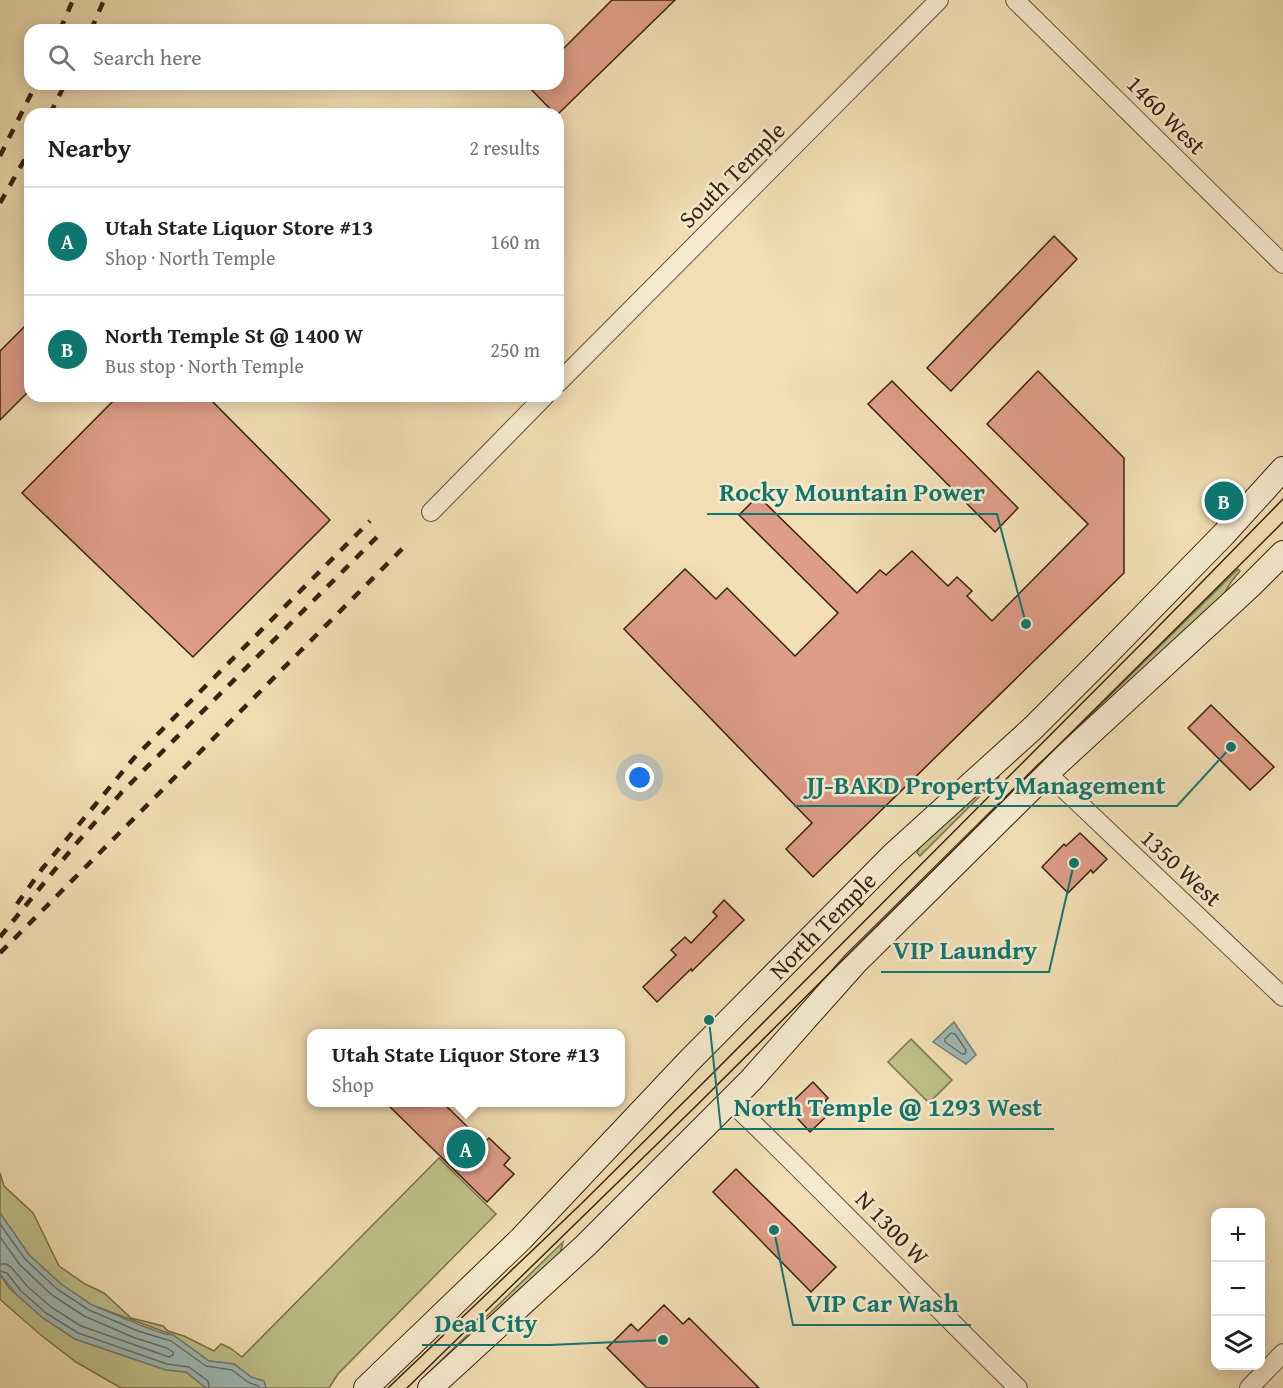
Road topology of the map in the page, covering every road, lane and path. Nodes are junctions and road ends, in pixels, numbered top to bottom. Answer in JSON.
{"nodes":[{"id":1,"x":939,"y":0,"type":"edge"},
{"id":2,"x":1016,"y":0,"type":"edge"},
{"id":3,"x":1283,"y":264,"type":"edge"},
{"id":4,"x":564,"y":377,"type":"edge"},
{"id":5,"x":539,"y":402,"type":"edge"},
{"id":6,"x":1283,"y":469,"type":"edge"},
{"id":7,"x":431,"y":512,"type":"dead end"},
{"id":8,"x":1283,"y":553,"type":"edge"},
{"id":9,"x":1047,"y":773,"type":"junction"},
{"id":10,"x":1283,"y":997,"type":"edge"},
{"id":11,"x":730,"y":1101,"type":"junction"},
{"id":12,"x":1283,"y":1353,"type":"edge"},
{"id":13,"x":366,"y":1388,"type":"edge"},
{"id":14,"x":430,"y":1388,"type":"edge"},
{"id":15,"x":1018,"y":1388,"type":"edge"},
{"id":16,"x":1249,"y":1388,"type":"edge"}],
"edges":[{"from":1,"to":4,"type":"street","name":"South Temple"},
{"from":2,"to":3,"type":"street","name":"1460 West"},
{"from":5,"to":7,"type":"street"},
{"from":6,"to":13,"type":"main road","name":"North Temple"},
{"from":8,"to":9,"type":"main road","name":"North Temple"},
{"from":9,"to":10,"type":"street","name":"1350 West"},
{"from":9,"to":11,"type":"main road","name":"North Temple"},
{"from":11,"to":14,"type":"main road","name":"North Temple"},
{"from":11,"to":15,"type":"street","name":"N 1300 W"},
{"from":12,"to":16,"type":"street"}]}
